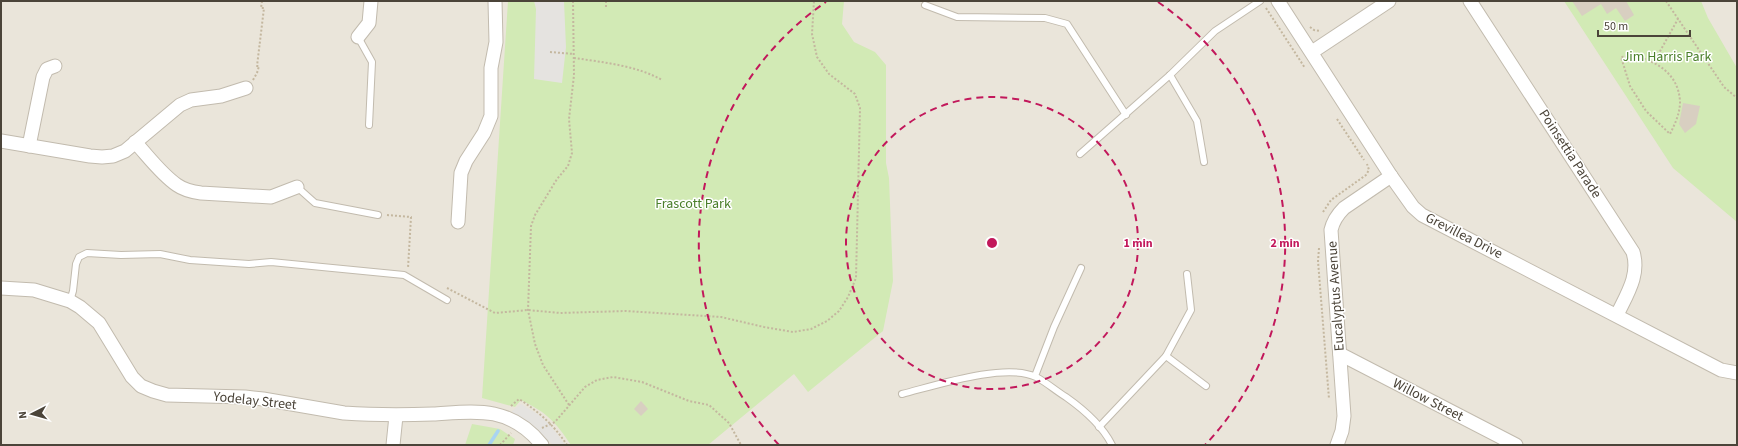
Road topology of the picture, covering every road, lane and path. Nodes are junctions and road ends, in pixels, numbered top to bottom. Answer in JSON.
{"nodes":[{"id":1,"x":262,"y":1,"type":"edge"},
{"id":2,"x":371,"y":1,"type":"edge"},
{"id":3,"x":495,"y":1,"type":"edge"},
{"id":4,"x":572,"y":1,"type":"edge"},
{"id":5,"x":606,"y":1,"type":"edge"},
{"id":6,"x":814,"y":1,"type":"edge"},
{"id":7,"x":1260,"y":1,"type":"edge"},
{"id":8,"x":1278,"y":1,"type":"edge"},
{"id":9,"x":1389,"y":1,"type":"edge"},
{"id":10,"x":1470,"y":1,"type":"edge"},
{"id":11,"x":1666,"y":1,"type":"edge"},
{"id":12,"x":925,"y":5,"type":"dead end"},
{"id":13,"x":606,"y":8,"type":"dead end"},
{"id":14,"x":1678,"y":19,"type":"junction"},
{"id":15,"x":1310,"y":27,"type":"dead end"},
{"id":16,"x":1323,"y":31,"type":"dead end"},
{"id":17,"x":358,"y":37,"type":"joint"},
{"id":18,"x":550,"y":52,"type":"dead end"},
{"id":19,"x":1312,"y":52,"type":"junction"},
{"id":20,"x":574,"y":54,"type":"junction"},
{"id":21,"x":574,"y":58,"type":"junction"},
{"id":22,"x":1654,"y":62,"type":"junction"},
{"id":23,"x":55,"y":66,"type":"dead end"},
{"id":24,"x":1170,"y":75,"type":"junction"},
{"id":25,"x":662,"y":80,"type":"dead end"},
{"id":26,"x":246,"y":88,"type":"joint"},
{"id":27,"x":1737,"y":98,"type":"edge"},
{"id":28,"x":1126,"y":115,"type":"junction"},
{"id":29,"x":369,"y":125,"type":"dead end"},
{"id":30,"x":1,"y":141,"type":"edge"},
{"id":31,"x":135,"y":142,"type":"junction"},
{"id":32,"x":29,"y":146,"type":"junction"},
{"id":33,"x":1080,"y":154,"type":"dead end"},
{"id":34,"x":1204,"y":162,"type":"dead end"},
{"id":35,"x":1392,"y":176,"type":"junction"},
{"id":36,"x":297,"y":187,"type":"joint"},
{"id":37,"x":378,"y":215,"type":"joint"},
{"id":38,"x":458,"y":222,"type":"dead end"},
{"id":39,"x":1081,"y":268,"type":"dead end"},
{"id":40,"x":409,"y":270,"type":"dead end"},
{"id":41,"x":1187,"y":274,"type":"dead end"},
{"id":42,"x":442,"y":286,"type":"dead end"},
{"id":43,"x":1,"y":288,"type":"edge"},
{"id":44,"x":447,"y":300,"type":"dead end"},
{"id":45,"x":70,"y":302,"type":"junction"},
{"id":46,"x":528,"y":310,"type":"junction"},
{"id":47,"x":1617,"y":315,"type":"junction"},
{"id":48,"x":1340,"y":354,"type":"junction"},
{"id":49,"x":1166,"y":356,"type":"junction"},
{"id":50,"x":1737,"y":373,"type":"edge"},
{"id":51,"x":1035,"y":376,"type":"junction"},
{"id":52,"x":1206,"y":386,"type":"dead end"},
{"id":53,"x":902,"y":394,"type":"dead end"},
{"id":54,"x":569,"y":405,"type":"junction"},
{"id":55,"x":505,"y":406,"type":"dead end"},
{"id":56,"x":396,"y":416,"type":"junction"},
{"id":57,"x":551,"y":424,"type":"junction"},
{"id":58,"x":520,"y":425,"type":"junction"},
{"id":59,"x":1099,"y":428,"type":"junction"},
{"id":60,"x":532,"y":434,"type":"junction"},
{"id":61,"x":1511,"y":444,"type":"edge"},
{"id":62,"x":393,"y":445,"type":"edge"},
{"id":63,"x":500,"y":445,"type":"edge"},
{"id":64,"x":542,"y":445,"type":"edge"},
{"id":65,"x":567,"y":445,"type":"edge"},
{"id":66,"x":741,"y":445,"type":"edge"},
{"id":67,"x":1112,"y":445,"type":"edge"},
{"id":68,"x":1337,"y":445,"type":"edge"}],
"edges":[{"from":1,"to":26,"type":"path"},
{"from":2,"to":17,"type":"street"},
{"from":3,"to":38,"type":"street"},
{"from":4,"to":20,"type":"path"},
{"from":5,"to":13,"type":"path"},
{"from":6,"to":46,"type":"path"},
{"from":7,"to":24,"type":"lane"},
{"from":8,"to":19,"type":"street","name":"Grevillea Drive"},
{"from":9,"to":19,"type":"street"},
{"from":10,"to":47,"type":"street","name":"Poinsettia Parade"},
{"from":11,"to":14,"type":"path"},
{"from":12,"to":28,"type":"lane"},
{"from":14,"to":22,"type":"path"},
{"from":14,"to":27,"type":"path"},
{"from":15,"to":16,"type":"path"},
{"from":17,"to":29,"type":"lane"},
{"from":18,"to":20,"type":"path"},
{"from":19,"to":35,"type":"street","name":"Grevillea Drive"},
{"from":20,"to":21,"type":"path"},
{"from":21,"to":25,"type":"path"},
{"from":21,"to":46,"type":"path"},
{"from":22,"to":22,"type":"path"},
{"from":23,"to":32,"type":"street"},
{"from":24,"to":28,"type":"lane"},
{"from":24,"to":34,"type":"lane"},
{"from":26,"to":31,"type":"street"},
{"from":28,"to":33,"type":"lane"},
{"from":30,"to":32,"type":"street"},
{"from":31,"to":32,"type":"street"},
{"from":31,"to":36,"type":"street"},
{"from":35,"to":47,"type":"street","name":"Grevillea Drive"},
{"from":35,"to":48,"type":"street","name":"Eucalyptus Avenue"},
{"from":36,"to":37,"type":"lane"},
{"from":37,"to":40,"type":"path"},
{"from":39,"to":51,"type":"lane"},
{"from":41,"to":49,"type":"lane"},
{"from":42,"to":46,"type":"path"},
{"from":43,"to":45,"type":"street","name":"Yodelay Street"},
{"from":44,"to":45,"type":"lane"},
{"from":45,"to":56,"type":"street","name":"Yodelay Street"},
{"from":46,"to":54,"type":"path"},
{"from":47,"to":50,"type":"street","name":"Grevillea Drive"},
{"from":48,"to":61,"type":"street","name":"Willow Street"},
{"from":48,"to":68,"type":"street","name":"Eucalyptus Avenue"},
{"from":49,"to":52,"type":"lane"},
{"from":49,"to":59,"type":"lane"},
{"from":51,"to":53,"type":"lane"},
{"from":51,"to":59,"type":"lane"},
{"from":54,"to":57,"type":"path"},
{"from":54,"to":66,"type":"path"},
{"from":55,"to":57,"type":"path"},
{"from":56,"to":58,"type":"street","name":"Yodelay Street"},
{"from":56,"to":62,"type":"street"},
{"from":57,"to":60,"type":"path"},
{"from":57,"to":65,"type":"path"},
{"from":58,"to":60,"type":"street","name":"Yodelay Street"},
{"from":58,"to":63,"type":"path"},
{"from":59,"to":67,"type":"lane"},
{"from":60,"to":64,"type":"street","name":"Yodelay Street"}]}
